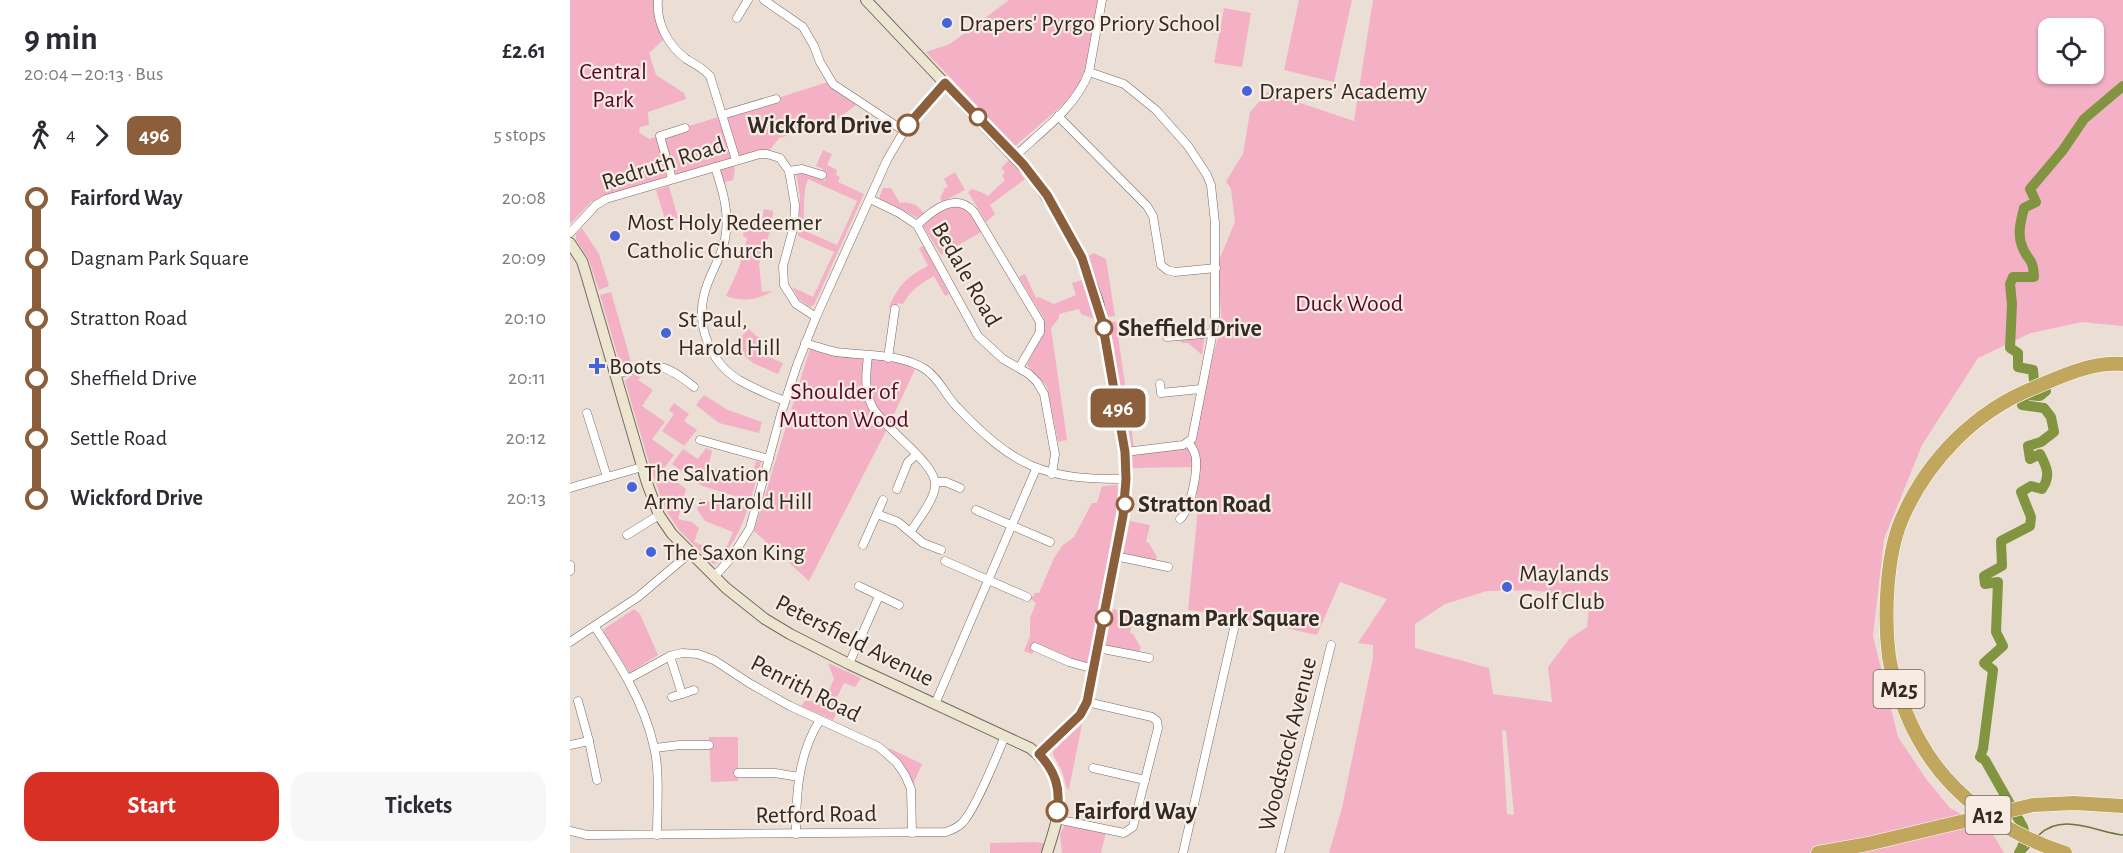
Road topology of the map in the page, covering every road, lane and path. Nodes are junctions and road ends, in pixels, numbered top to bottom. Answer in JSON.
{"nodes":[{"id":1,"x":658,"y":0,"type":"edge"},
{"id":2,"x":748,"y":0,"type":"edge"},
{"id":3,"x":764,"y":0,"type":"edge"},
{"id":4,"x":866,"y":0,"type":"edge"},
{"id":5,"x":1102,"y":0,"type":"edge"},
{"id":6,"x":737,"y":18,"type":"dead end"},
{"id":7,"x":1089,"y":72,"type":"junction"},
{"id":8,"x":945,"y":83,"type":"junction"},
{"id":9,"x":776,"y":99,"type":"dead end"},
{"id":10,"x":722,"y":115,"type":"junction"},
{"id":11,"x":1058,"y":116,"type":"junction"},
{"id":12,"x":685,"y":129,"type":"dead end"},
{"id":13,"x":904,"y":131,"type":"junction"},
{"id":14,"x":1015,"y":156,"type":"junction"},
{"id":15,"x":736,"y":160,"type":"junction"},
{"id":16,"x":715,"y":167,"type":"junction"},
{"id":17,"x":789,"y":171,"type":"junction"},
{"id":18,"x":822,"y":175,"type":"dead end"},
{"id":19,"x":672,"y":179,"type":"junction"},
{"id":20,"x":870,"y":199,"type":"junction"},
{"id":21,"x":917,"y":225,"type":"junction"},
{"id":22,"x":570,"y":233,"type":"edge"},
{"id":23,"x":570,"y":243,"type":"edge"},
{"id":24,"x":1216,"y":268,"type":"junction"},
{"id":25,"x":895,"y":309,"type":"dead end"},
{"id":26,"x":816,"y":317,"type":"junction"},
{"id":27,"x":1214,"y":333,"type":"junction"},
{"id":28,"x":1167,"y":337,"type":"dead end"},
{"id":29,"x":805,"y":343,"type":"junction"},
{"id":30,"x":868,"y":356,"type":"junction"},
{"id":31,"x":888,"y":358,"type":"junction"},
{"id":32,"x":2123,"y":364,"type":"edge"},
{"id":33,"x":1019,"y":368,"type":"junction"},
{"id":34,"x":616,"y":374,"type":"junction"},
{"id":35,"x":1160,"y":384,"type":"dead end"},
{"id":36,"x":694,"y":387,"type":"dead end"},
{"id":37,"x":1201,"y":389,"type":"junction"},
{"id":38,"x":785,"y":401,"type":"junction"},
{"id":39,"x":587,"y":412,"type":"dead end"},
{"id":40,"x":700,"y":440,"type":"dead end"},
{"id":41,"x":1188,"y":442,"type":"junction"},
{"id":42,"x":1125,"y":452,"type":"junction"},
{"id":43,"x":916,"y":455,"type":"junction"},
{"id":44,"x":769,"y":459,"type":"junction"},
{"id":45,"x":642,"y":467,"type":"junction"},
{"id":46,"x":1036,"y":469,"type":"junction"},
{"id":47,"x":1052,"y":474,"type":"junction"},
{"id":48,"x":607,"y":477,"type":"junction"},
{"id":49,"x":1126,"y":479,"type":"junction"},
{"id":50,"x":936,"y":482,"type":"junction"},
{"id":51,"x":570,"y":488,"type":"edge"},
{"id":52,"x":960,"y":488,"type":"dead end"},
{"id":53,"x":897,"y":489,"type":"dead end"},
{"id":54,"x":883,"y":500,"type":"dead end"},
{"id":55,"x":976,"y":510,"type":"dead end"},
{"id":56,"x":877,"y":514,"type":"junction"},
{"id":57,"x":659,"y":515,"type":"junction"},
{"id":58,"x":1180,"y":519,"type":"dead end"},
{"id":59,"x":1011,"y":524,"type":"junction"},
{"id":60,"x":911,"y":531,"type":"junction"},
{"id":61,"x":627,"y":535,"type":"dead end"},
{"id":62,"x":1050,"y":542,"type":"dead end"},
{"id":63,"x":863,"y":546,"type":"dead end"},
{"id":64,"x":941,"y":550,"type":"dead end"},
{"id":65,"x":690,"y":553,"type":"junction"},
{"id":66,"x":1115,"y":556,"type":"junction"},
{"id":67,"x":945,"y":561,"type":"dead end"},
{"id":68,"x":570,"y":565,"type":"edge"},
{"id":69,"x":1168,"y":567,"type":"dead end"},
{"id":70,"x":570,"y":571,"type":"edge"},
{"id":71,"x":714,"y":577,"type":"junction"},
{"id":72,"x":988,"y":579,"type":"junction"},
{"id":73,"x":859,"y":586,"type":"dead end"},
{"id":74,"x":879,"y":596,"type":"junction"},
{"id":75,"x":1027,"y":597,"type":"dead end"},
{"id":76,"x":899,"y":605,"type":"dead end"},
{"id":77,"x":1236,"y":620,"type":"dead end"},
{"id":78,"x":596,"y":627,"type":"junction"},
{"id":79,"x":570,"y":642,"type":"edge"},
{"id":80,"x":1331,"y":645,"type":"dead end"},
{"id":81,"x":1035,"y":647,"type":"dead end"},
{"id":82,"x":1098,"y":648,"type":"junction"},
{"id":83,"x":670,"y":656,"type":"junction"},
{"id":84,"x":1149,"y":658,"type":"dead end"},
{"id":85,"x":849,"y":664,"type":"junction"},
{"id":86,"x":1094,"y":669,"type":"junction"},
{"id":87,"x":628,"y":679,"type":"junction"},
{"id":88,"x":694,"y":690,"type":"dead end"},
{"id":89,"x":682,"y":694,"type":"junction"},
{"id":90,"x":672,"y":697,"type":"dead end"},
{"id":91,"x":578,"y":701,"type":"dead end"},
{"id":92,"x":1087,"y":702,"type":"junction"},
{"id":93,"x":935,"y":704,"type":"junction"},
{"id":94,"x":820,"y":720,"type":"junction"},
{"id":95,"x":1005,"y":736,"type":"junction"},
{"id":96,"x":589,"y":741,"type":"junction"},
{"id":97,"x":709,"y":745,"type":"dead end"},
{"id":98,"x":570,"y":746,"type":"edge"},
{"id":99,"x":655,"y":748,"type":"junction"},
{"id":100,"x":1039,"y":754,"type":"junction"},
{"id":101,"x":1093,"y":768,"type":"dead end"},
{"id":102,"x":738,"y":773,"type":"dead end"},
{"id":103,"x":799,"y":777,"type":"junction"},
{"id":104,"x":597,"y":780,"type":"dead end"},
{"id":105,"x":1145,"y":780,"type":"junction"},
{"id":106,"x":2123,"y":806,"type":"edge"},
{"id":107,"x":1056,"y":819,"type":"junction"},
{"id":108,"x":570,"y":831,"type":"edge"},
{"id":109,"x":912,"y":833,"type":"junction"},
{"id":110,"x":796,"y":834,"type":"junction"},
{"id":111,"x":657,"y":835,"type":"junction"},
{"id":112,"x":1052,"y":842,"type":"junction"},
{"id":113,"x":1047,"y":853,"type":"edge"},
{"id":114,"x":1056,"y":853,"type":"edge"},
{"id":115,"x":1183,"y":853,"type":"edge"},
{"id":116,"x":1280,"y":853,"type":"edge"},
{"id":117,"x":1818,"y":853,"type":"edge"},
{"id":118,"x":2065,"y":853,"type":"edge"}],
"edges":[{"from":1,"to":10,"type":"street"},
{"from":2,"to":6,"type":"street"},
{"from":3,"to":13,"type":"street"},
{"from":4,"to":8,"type":"street"},
{"from":5,"to":7,"type":"street"},
{"from":7,"to":11,"type":"street"},
{"from":7,"to":24,"type":"street"},
{"from":8,"to":13,"type":"street"},
{"from":8,"to":14,"type":"street"},
{"from":9,"to":10,"type":"street"},
{"from":10,"to":15,"type":"street"},
{"from":11,"to":14,"type":"street"},
{"from":11,"to":24,"type":"street"},
{"from":12,"to":19,"type":"street"},
{"from":13,"to":20,"type":"street"},
{"from":14,"to":42,"type":"street"},
{"from":15,"to":16,"type":"street","name":"Redruth Road"},
{"from":15,"to":17,"type":"street","name":"Redruth Road"},
{"from":16,"to":19,"type":"street","name":"Redruth Road"},
{"from":16,"to":38,"type":"street"},
{"from":17,"to":18,"type":"street"},
{"from":17,"to":26,"type":"street"},
{"from":19,"to":22,"type":"street","name":"Redruth Road"},
{"from":20,"to":21,"type":"street","name":"Bedale Road"},
{"from":20,"to":26,"type":"street"},
{"from":21,"to":33,"type":"street","name":"Bedale Road"},
{"from":21,"to":33,"type":"street"},
{"from":23,"to":34,"type":"street","name":"Petersfield Avenue"},
{"from":24,"to":27,"type":"street"},
{"from":25,"to":31,"type":"street"},
{"from":26,"to":29,"type":"street"},
{"from":27,"to":28,"type":"street"},
{"from":27,"to":37,"type":"street"},
{"from":29,"to":30,"type":"street"},
{"from":29,"to":38,"type":"street"},
{"from":30,"to":31,"type":"street"},
{"from":30,"to":43,"type":"street"},
{"from":31,"to":46,"type":"street"},
{"from":32,"to":118,"type":"highway","number":"M25"},
{"from":33,"to":47,"type":"street","name":"Bedale Road"},
{"from":34,"to":36,"type":"street"},
{"from":34,"to":45,"type":"street","name":"Petersfield Avenue"},
{"from":35,"to":37,"type":"street"},
{"from":37,"to":41,"type":"street"},
{"from":38,"to":44,"type":"street"},
{"from":39,"to":48,"type":"street"},
{"from":40,"to":44,"type":"street"},
{"from":41,"to":42,"type":"street"},
{"from":41,"to":58,"type":"street"},
{"from":42,"to":49,"type":"street"},
{"from":43,"to":50,"type":"street"},
{"from":43,"to":53,"type":"street"},
{"from":44,"to":71,"type":"street"},
{"from":45,"to":48,"type":"street"},
{"from":45,"to":57,"type":"street","name":"Petersfield Avenue"},
{"from":46,"to":47,"type":"street"},
{"from":46,"to":59,"type":"street"},
{"from":47,"to":49,"type":"street"},
{"from":48,"to":51,"type":"street"},
{"from":49,"to":66,"type":"street"},
{"from":50,"to":52,"type":"street"},
{"from":50,"to":60,"type":"street"},
{"from":54,"to":56,"type":"street"},
{"from":55,"to":59,"type":"street"},
{"from":56,"to":60,"type":"street"},
{"from":56,"to":63,"type":"street"},
{"from":57,"to":61,"type":"street"},
{"from":57,"to":65,"type":"street","name":"Petersfield Avenue"},
{"from":59,"to":62,"type":"street"},
{"from":59,"to":72,"type":"street"},
{"from":60,"to":64,"type":"street"},
{"from":65,"to":71,"type":"street","name":"Petersfield Avenue"},
{"from":65,"to":78,"type":"street"},
{"from":66,"to":69,"type":"street"},
{"from":66,"to":82,"type":"street"},
{"from":67,"to":72,"type":"street"},
{"from":68,"to":70,"type":"street"},
{"from":71,"to":85,"type":"street","name":"Petersfield Avenue"},
{"from":72,"to":75,"type":"street"},
{"from":72,"to":93,"type":"street"},
{"from":73,"to":74,"type":"street"},
{"from":74,"to":76,"type":"street"},
{"from":74,"to":85,"type":"street"},
{"from":77,"to":115,"type":"street"},
{"from":78,"to":79,"type":"street"},
{"from":78,"to":87,"type":"street"},
{"from":80,"to":116,"type":"street","name":"Woodstock Avenue"},
{"from":81,"to":86,"type":"street"},
{"from":82,"to":84,"type":"street"},
{"from":82,"to":86,"type":"street"},
{"from":83,"to":87,"type":"street","name":"Penrith Road"},
{"from":83,"to":89,"type":"street"},
{"from":83,"to":94,"type":"street","name":"Penrith Road"},
{"from":85,"to":93,"type":"street","name":"Petersfield Avenue"},
{"from":86,"to":92,"type":"street"},
{"from":87,"to":99,"type":"street"},
{"from":88,"to":89,"type":"street"},
{"from":89,"to":90,"type":"street"},
{"from":91,"to":96,"type":"street"},
{"from":92,"to":100,"type":"street"},
{"from":92,"to":105,"type":"street"},
{"from":93,"to":95,"type":"street","name":"Petersfield Avenue"},
{"from":94,"to":103,"type":"street"},
{"from":94,"to":109,"type":"street","name":"Penrith Road"},
{"from":95,"to":100,"type":"street","name":"Petersfield Avenue"},
{"from":95,"to":109,"type":"street","name":"Retford Road"},
{"from":96,"to":98,"type":"street"},
{"from":96,"to":104,"type":"street"},
{"from":97,"to":99,"type":"street"},
{"from":99,"to":111,"type":"street"},
{"from":100,"to":107,"type":"street","name":"Petersfield Avenue"},
{"from":101,"to":105,"type":"street"},
{"from":102,"to":103,"type":"street"},
{"from":103,"to":110,"type":"street"},
{"from":105,"to":107,"type":"street"},
{"from":106,"to":117,"type":"highway","number":"A12","bridge":true},
{"from":107,"to":112,"type":"street","name":"Petersfield Avenue"},
{"from":108,"to":111,"type":"street","name":"Retford Road"},
{"from":109,"to":110,"type":"street","name":"Retford Road"},
{"from":110,"to":111,"type":"street","name":"Retford Road"},
{"from":112,"to":113,"type":"street","name":"Petersfield Avenue"},
{"from":112,"to":114,"type":"street","name":"Petersfield Avenue"}]}
